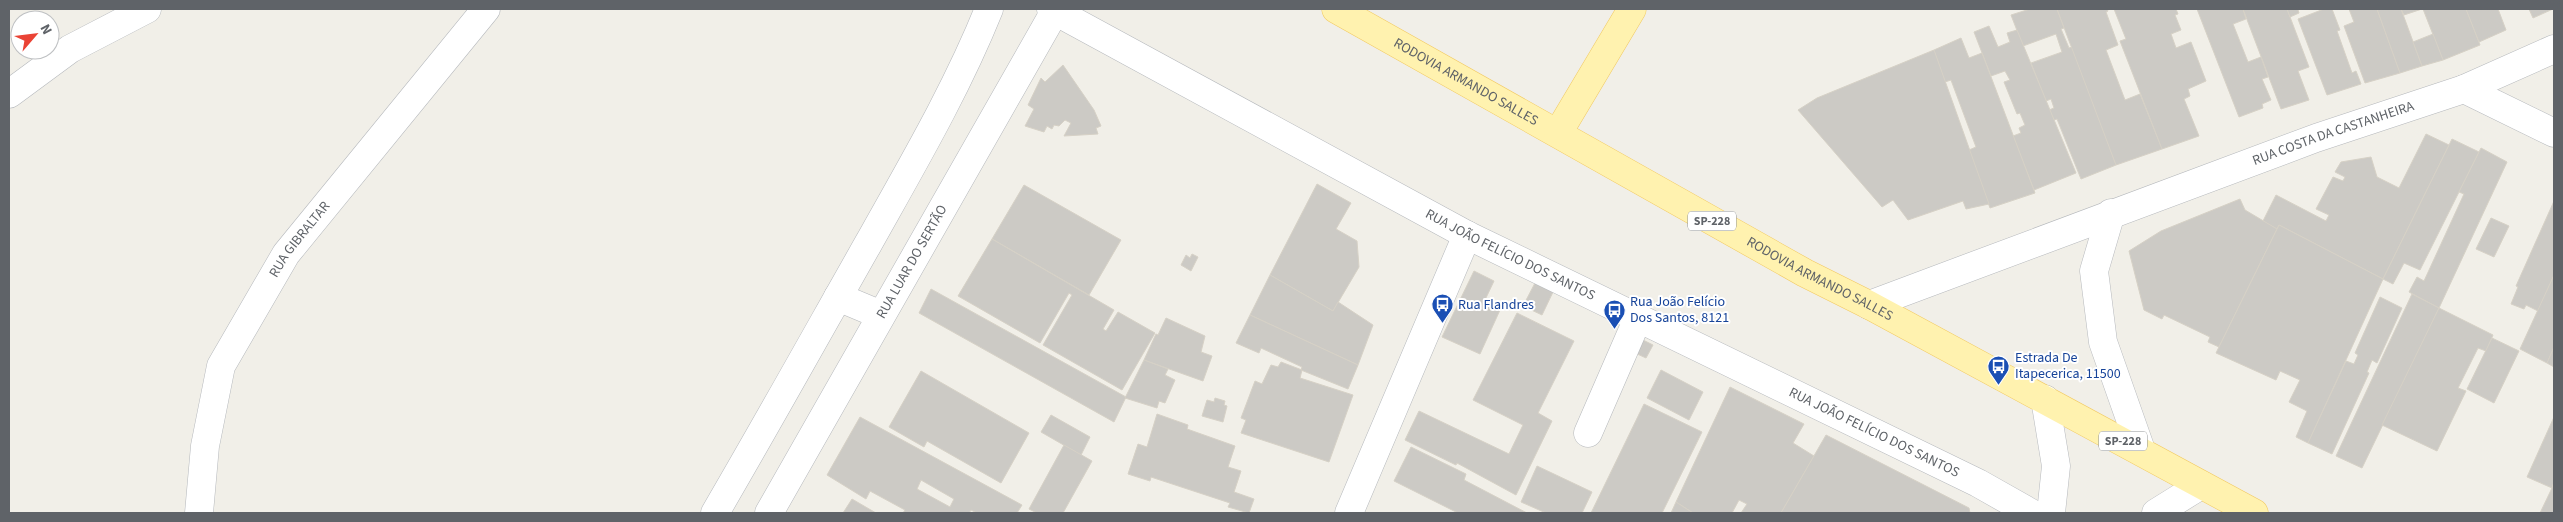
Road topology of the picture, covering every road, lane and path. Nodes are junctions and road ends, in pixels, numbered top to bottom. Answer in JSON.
{"nodes":[{"id":1,"x":147,"y":9,"type":"edge"},
{"id":2,"x":486,"y":9,"type":"edge"},
{"id":3,"x":989,"y":9,"type":"edge"},
{"id":4,"x":1336,"y":9,"type":"edge"},
{"id":5,"x":1632,"y":9,"type":"edge"},
{"id":6,"x":1053,"y":10,"type":"edge"},
{"id":7,"x":2554,"y":49,"type":"edge"},
{"id":8,"x":2464,"y":89,"type":"junction"},
{"id":9,"x":9,"y":94,"type":"edge"},
{"id":10,"x":1558,"y":133,"type":"junction"},
{"id":11,"x":2554,"y":133,"type":"edge"},
{"id":12,"x":2111,"y":213,"type":"junction"},
{"id":13,"x":1467,"y":235,"type":"junction"},
{"id":14,"x":838,"y":297,"type":"junction"},
{"id":15,"x":1869,"y":304,"type":"junction"},
{"id":16,"x":881,"y":315,"type":"junction"},
{"id":17,"x":1638,"y":318,"type":"junction"},
{"id":18,"x":2045,"y":399,"type":"junction"},
{"id":19,"x":1588,"y":433,"type":"dead end"},
{"id":20,"x":2140,"y":450,"type":"junction"},
{"id":21,"x":2201,"y":485,"type":"junction"},
{"id":22,"x":199,"y":513,"type":"edge"},
{"id":23,"x":715,"y":513,"type":"edge"},
{"id":24,"x":769,"y":513,"type":"edge"},
{"id":25,"x":1349,"y":513,"type":"edge"},
{"id":26,"x":2031,"y":513,"type":"edge"},
{"id":27,"x":2051,"y":513,"type":"edge"},
{"id":28,"x":2156,"y":513,"type":"edge"},
{"id":29,"x":2254,"y":513,"type":"edge"}],
"edges":[{"from":1,"to":9,"type":"street"},
{"from":2,"to":22,"type":"street","name":"RUA GIBRALTAR"},
{"from":3,"to":14,"type":"street"},
{"from":4,"to":10,"type":"main road","name":"RODOVIA ARMANDO SALLES","number":"SP-228"},
{"from":5,"to":10,"type":"main road"},
{"from":6,"to":13,"type":"street","name":"RUA JOÃO FELÍCIO DOS SANTOS"},
{"from":6,"to":16,"type":"street","name":"RUA LUAR DO SERTÃO"},
{"from":7,"to":8,"type":"street","name":"RUA COSTA DA CASTANHEIRA"},
{"from":8,"to":11,"type":"street"},
{"from":8,"to":12,"type":"street","name":"RUA COSTA DA CASTANHEIRA"},
{"from":10,"to":15,"type":"main road","name":"RODOVIA ARMANDO SALLES","number":"SP-228"},
{"from":12,"to":15,"type":"street","name":"RUA COSTA DA CASTANHEIRA"},
{"from":12,"to":20,"type":"street"},
{"from":13,"to":17,"type":"street","name":"RUA JOÃO FELÍCIO DOS SANTOS"},
{"from":13,"to":25,"type":"street"},
{"from":14,"to":16,"type":"street"},
{"from":14,"to":23,"type":"street"},
{"from":15,"to":18,"type":"main road","name":"RODOVIA ARMANDO SALLES","number":"SP-228"},
{"from":16,"to":24,"type":"street","name":"RUA LUAR DO SERTÃO"},
{"from":17,"to":19,"type":"street"},
{"from":17,"to":26,"type":"street","name":"RUA JOÃO FELÍCIO DOS SANTOS"},
{"from":18,"to":20,"type":"main road","name":"RODOVIA ARMANDO SALLES","number":"SP-228"},
{"from":18,"to":27,"type":"street"},
{"from":20,"to":21,"type":"main road","name":"RODOVIA ARMANDO SALLES","number":"SP-228"},
{"from":21,"to":28,"type":"street"},
{"from":21,"to":29,"type":"main road","name":"RODOVIA ARMANDO SALLES","number":"SP-228"}]}
